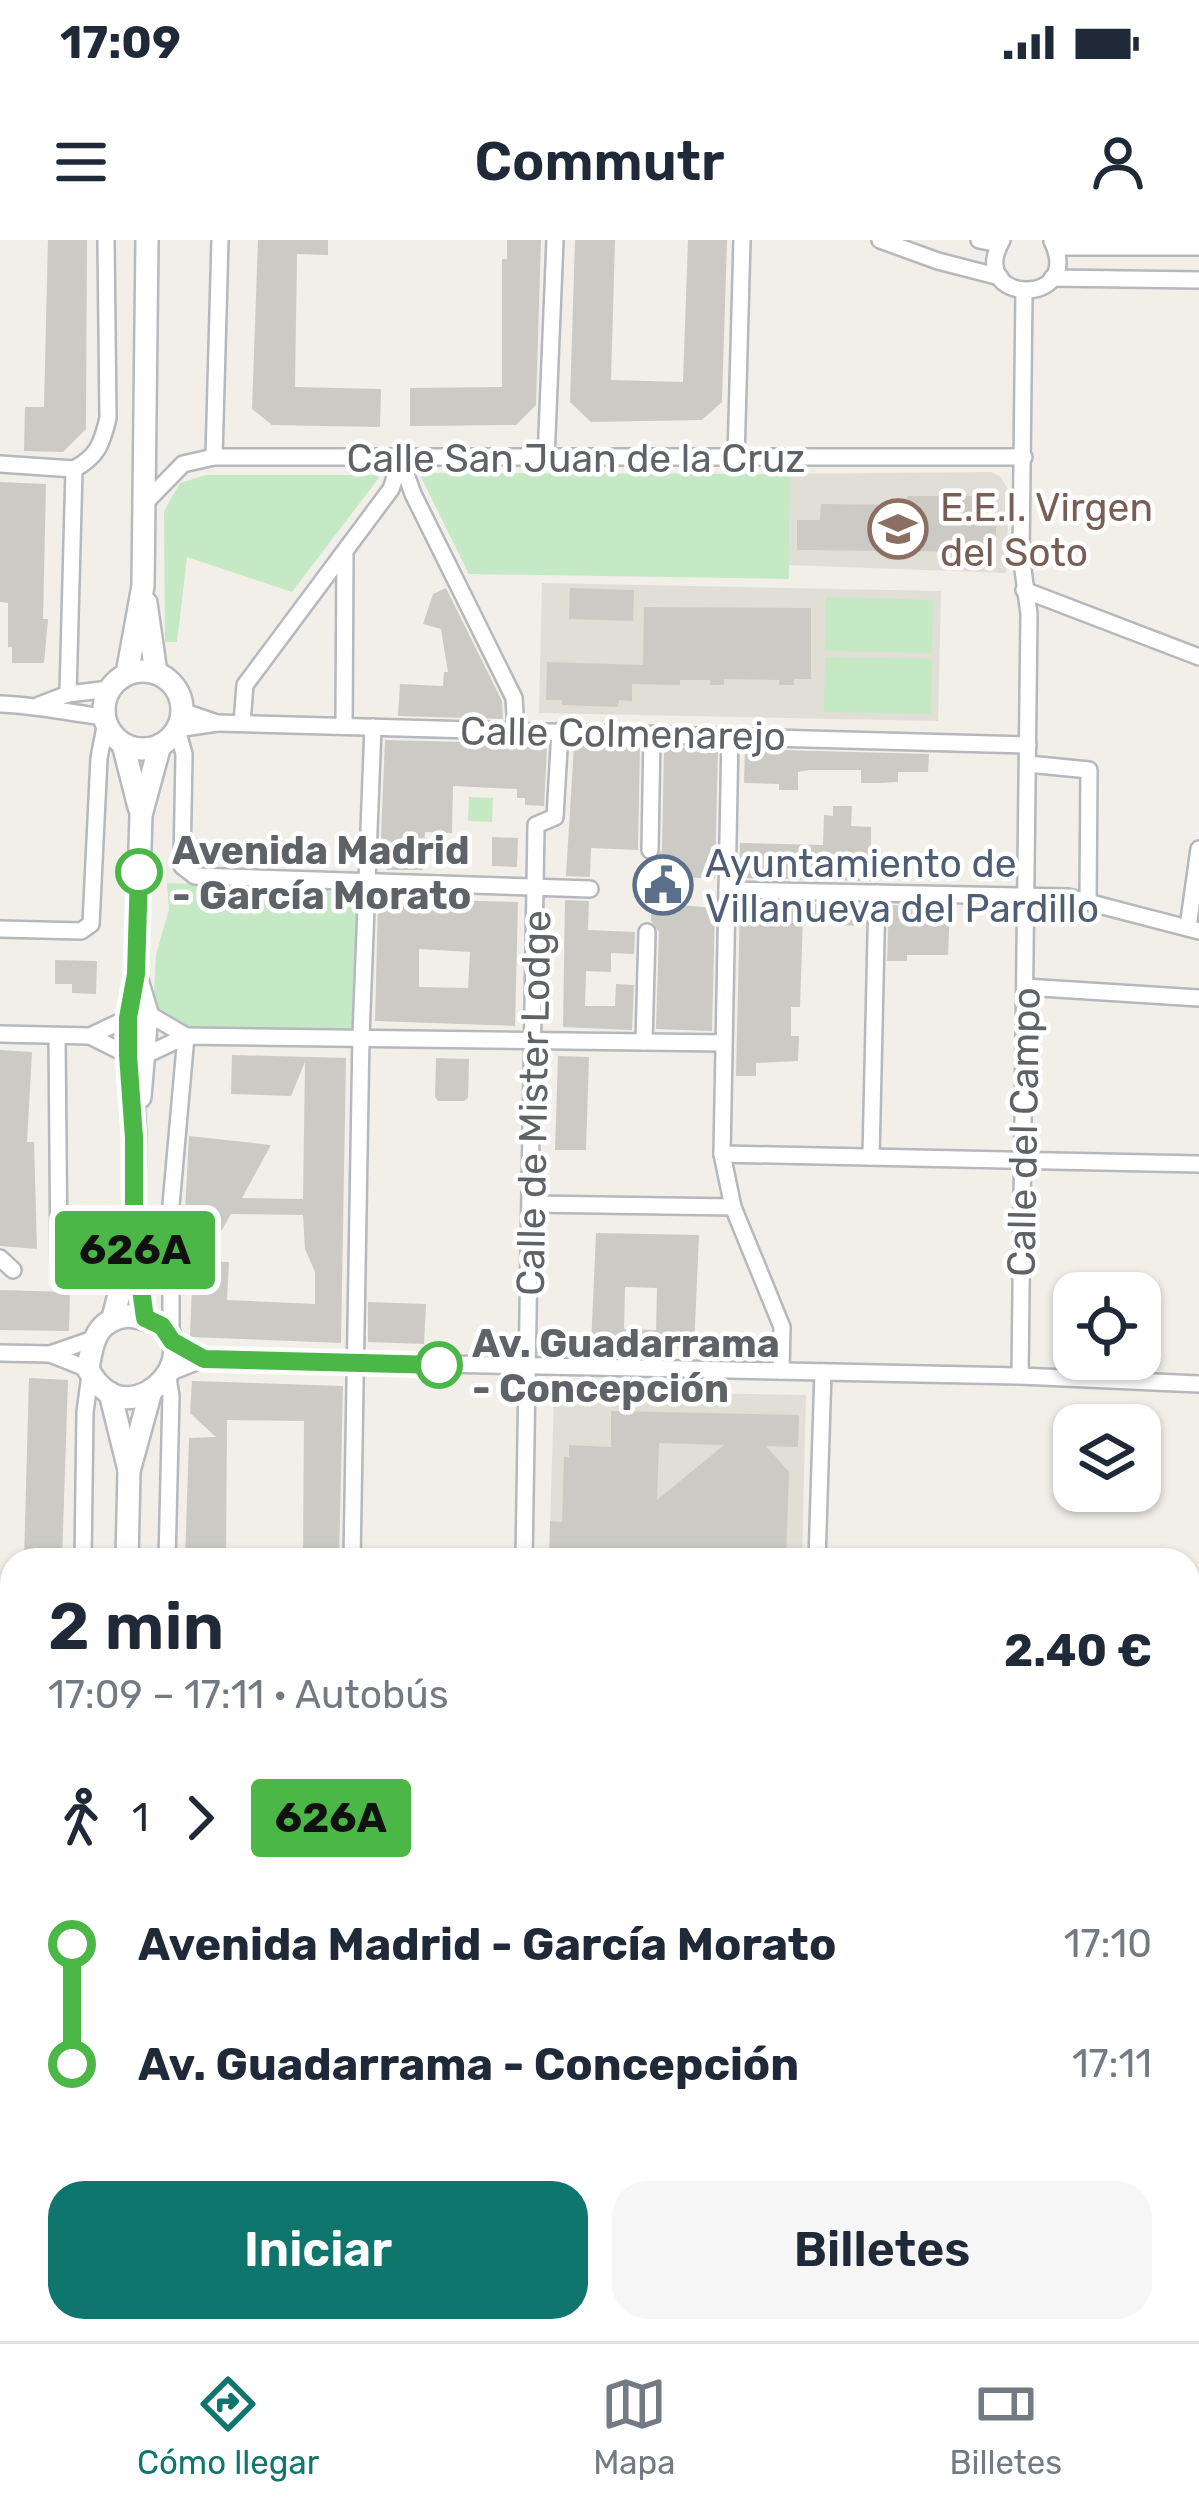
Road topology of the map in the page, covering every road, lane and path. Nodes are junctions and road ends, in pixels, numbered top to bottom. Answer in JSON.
{"nodes":[{"id":1,"x":106,"y":240,"type":"edge"},
{"id":2,"x":147,"y":240,"type":"edge"},
{"id":3,"x":220,"y":240,"type":"edge"},
{"id":4,"x":555,"y":240,"type":"edge"},
{"id":5,"x":742,"y":240,"type":"edge"},
{"id":6,"x":880,"y":240,"type":"edge"},
{"id":7,"x":979,"y":240,"type":"edge"},
{"id":8,"x":1000,"y":242,"type":"edge"},
{"id":9,"x":1054,"y":244,"type":"edge"},
{"id":10,"x":1199,"y":247,"type":"edge"},
{"id":11,"x":1000,"y":278,"type":"junction"},
{"id":12,"x":1052,"y":278,"type":"junction"},
{"id":13,"x":1199,"y":280,"type":"edge"},
{"id":14,"x":1024,"y":291,"type":"junction"},
{"id":15,"x":1024,"y":457,"type":"junction"},
{"id":16,"x":214,"y":458,"type":"junction"},
{"id":17,"x":736,"y":458,"type":"junction"},
{"id":18,"x":546,"y":459,"type":"junction"},
{"id":19,"x":400,"y":460,"type":"junction"},
{"id":20,"x":0,"y":464,"type":"edge"},
{"id":21,"x":74,"y":469,"type":"junction"},
{"id":22,"x":145,"y":503,"type":"junction"},
{"id":23,"x":345,"y":552,"type":"junction"},
{"id":24,"x":143,"y":586,"type":"junction"},
{"id":25,"x":1024,"y":590,"type":"junction"},
{"id":26,"x":1199,"y":657,"type":"edge"},
{"id":27,"x":156,"y":673,"type":"junction"},
{"id":28,"x":119,"y":682,"type":"junction"},
{"id":29,"x":68,"y":694,"type":"junction"},
{"id":30,"x":0,"y":704,"type":"edge"},
{"id":31,"x":39,"y":705,"type":"junction"},
{"id":32,"x":105,"y":719,"type":"junction"},
{"id":33,"x":242,"y":723,"type":"junction"},
{"id":34,"x":344,"y":726,"type":"junction"},
{"id":35,"x":373,"y":727,"type":"junction"},
{"id":36,"x":173,"y":728,"type":"junction"},
{"id":37,"x":516,"y":730,"type":"junction"},
{"id":38,"x":560,"y":731,"type":"junction"},
{"id":39,"x":652,"y":734,"type":"junction"},
{"id":40,"x":730,"y":735,"type":"junction"},
{"id":41,"x":123,"y":744,"type":"junction"},
{"id":42,"x":1028,"y":745,"type":"junction"},
{"id":43,"x":1028,"y":764,"type":"junction"},
{"id":44,"x":141,"y":814,"type":"junction"},
{"id":45,"x":1199,"y":849,"type":"edge"},
{"id":46,"x":650,"y":850,"type":"dead end"},
{"id":47,"x":366,"y":882,"type":"junction"},
{"id":48,"x":590,"y":889,"type":"dead end"},
{"id":49,"x":536,"y":890,"type":"junction"},
{"id":50,"x":727,"y":890,"type":"junction"},
{"id":51,"x":877,"y":893,"type":"junction"},
{"id":52,"x":1026,"y":896,"type":"junction"},
{"id":53,"x":1088,"y":902,"type":"junction"},
{"id":54,"x":0,"y":928,"type":"edge"},
{"id":55,"x":1194,"y":929,"type":"edge"},
{"id":56,"x":647,"y":932,"type":"dead end"},
{"id":57,"x":1025,"y":987,"type":"junction"},
{"id":58,"x":1199,"y":998,"type":"edge"},
{"id":59,"x":137,"y":1016,"type":"junction"},
{"id":60,"x":0,"y":1034,"type":"edge"},
{"id":61,"x":57,"y":1036,"type":"junction"},
{"id":62,"x":90,"y":1036,"type":"junction"},
{"id":63,"x":186,"y":1036,"type":"junction"},
{"id":64,"x":361,"y":1036,"type":"junction"},
{"id":65,"x":536,"y":1040,"type":"junction"},
{"id":66,"x":644,"y":1042,"type":"junction"},
{"id":67,"x":723,"y":1043,"type":"junction"},
{"id":68,"x":137,"y":1055,"type":"junction"},
{"id":69,"x":722,"y":1154,"type":"junction"},
{"id":70,"x":871,"y":1157,"type":"junction"},
{"id":71,"x":1023,"y":1159,"type":"junction"},
{"id":72,"x":1199,"y":1164,"type":"edge"},
{"id":73,"x":532,"y":1204,"type":"junction"},
{"id":74,"x":733,"y":1207,"type":"junction"},
{"id":75,"x":134,"y":1239,"type":"junction"},
{"id":76,"x":0,"y":1258,"type":"edge"},
{"id":77,"x":14,"y":1270,"type":"dead end"},
{"id":78,"x":124,"y":1278,"type":"junction"},
{"id":79,"x":112,"y":1318,"type":"junction"},
{"id":80,"x":145,"y":1318,"type":"junction"},
{"id":81,"x":172,"y":1338,"type":"junction"},
{"id":82,"x":93,"y":1340,"type":"junction"},
{"id":83,"x":0,"y":1353,"type":"edge"},
{"id":84,"x":50,"y":1354,"type":"junction"},
{"id":85,"x":204,"y":1359,"type":"junction"},
{"id":86,"x":354,"y":1361,"type":"junction"},
{"id":87,"x":529,"y":1369,"type":"junction"},
{"id":88,"x":781,"y":1371,"type":"junction"},
{"id":89,"x":89,"y":1372,"type":"junction"},
{"id":90,"x":823,"y":1372,"type":"junction"},
{"id":91,"x":1020,"y":1376,"type":"junction"},
{"id":92,"x":164,"y":1380,"type":"junction"},
{"id":93,"x":1199,"y":1384,"type":"edge"},
{"id":94,"x":110,"y":1394,"type":"junction"},
{"id":95,"x":129,"y":1471,"type":"junction"},
{"id":96,"x":83,"y":1548,"type":"edge"},
{"id":97,"x":128,"y":1548,"type":"edge"},
{"id":98,"x":167,"y":1548,"type":"edge"},
{"id":99,"x":352,"y":1548,"type":"edge"},
{"id":100,"x":524,"y":1548,"type":"edge"},
{"id":101,"x":817,"y":1548,"type":"edge"}],
"edges":[{"from":1,"to":21,"type":"street"},
{"from":2,"to":22,"type":"main road"},
{"from":3,"to":16,"type":"street"},
{"from":4,"to":18,"type":"street"},
{"from":5,"to":17,"type":"street"},
{"from":6,"to":11,"type":"street"},
{"from":7,"to":8,"type":"street"},
{"from":8,"to":11,"type":"street"},
{"from":9,"to":10,"type":"street"},
{"from":9,"to":12,"type":"street"},
{"from":11,"to":14,"type":"street"},
{"from":12,"to":13,"type":"street"},
{"from":12,"to":14,"type":"street"},
{"from":14,"to":15,"type":"street","name":"Calle del Campo"},
{"from":15,"to":17,"type":"street","name":"Calle San Juan de la Cruz"},
{"from":15,"to":25,"type":"street","name":"Calle del Campo"},
{"from":16,"to":19,"type":"street","name":"Calle San Juan de la Cruz"},
{"from":16,"to":22,"type":"street","name":"Calle San Juan de la Cruz"},
{"from":17,"to":18,"type":"street","name":"Calle San Juan de la Cruz"},
{"from":18,"to":19,"type":"street","name":"Calle San Juan de la Cruz"},
{"from":19,"to":23,"type":"street"},
{"from":19,"to":37,"type":"street"},
{"from":20,"to":21,"type":"street"},
{"from":21,"to":29,"type":"street"},
{"from":22,"to":24,"type":"main road"},
{"from":23,"to":33,"type":"street"},
{"from":23,"to":34,"type":"street"},
{"from":24,"to":27,"type":"main road"},
{"from":24,"to":28,"type":"main road"},
{"from":25,"to":26,"type":"street"},
{"from":25,"to":42,"type":"street","name":"Calle del Campo"},
{"from":27,"to":28,"type":"main road"},
{"from":27,"to":36,"type":"main road"},
{"from":28,"to":29,"type":"street"},
{"from":28,"to":32,"type":"main road"},
{"from":29,"to":31,"type":"street"},
{"from":30,"to":31,"type":"street"},
{"from":31,"to":32,"type":"street"},
{"from":32,"to":41,"type":"main road"},
{"from":32,"to":54,"type":"street"},
{"from":33,"to":34,"type":"street","name":"Calle Colmenarejo"},
{"from":33,"to":36,"type":"street","name":"Calle Colmenarejo"},
{"from":34,"to":35,"type":"street","name":"Calle Colmenarejo"},
{"from":35,"to":37,"type":"street","name":"Calle Colmenarejo"},
{"from":35,"to":47,"type":"street"},
{"from":36,"to":41,"type":"main road"},
{"from":36,"to":44,"type":"main road"},
{"from":36,"to":47,"type":"street"},
{"from":37,"to":38,"type":"street","name":"Calle Colmenarejo"},
{"from":38,"to":39,"type":"street","name":"Calle Colmenarejo"},
{"from":38,"to":49,"type":"street","name":"Calle de Mister Lodge"},
{"from":39,"to":40,"type":"street","name":"Calle Colmenarejo"},
{"from":39,"to":46,"type":"street"},
{"from":40,"to":42,"type":"street","name":"Calle Colmenarejo"},
{"from":40,"to":50,"type":"street"},
{"from":41,"to":44,"type":"main road"},
{"from":42,"to":43,"type":"street","name":"Calle del Campo"},
{"from":43,"to":52,"type":"street","name":"Calle del Campo"},
{"from":43,"to":53,"type":"street"},
{"from":44,"to":59,"type":"main road"},
{"from":45,"to":55,"type":"street"},
{"from":47,"to":49,"type":"street"},
{"from":47,"to":64,"type":"street"},
{"from":48,"to":49,"type":"street"},
{"from":49,"to":65,"type":"street","name":"Calle de Mister Lodge"},
{"from":50,"to":51,"type":"street"},
{"from":50,"to":67,"type":"street"},
{"from":51,"to":52,"type":"street"},
{"from":51,"to":70,"type":"street"},
{"from":52,"to":53,"type":"street"},
{"from":52,"to":57,"type":"street","name":"Calle del Campo"},
{"from":53,"to":55,"type":"street"},
{"from":56,"to":66,"type":"street"},
{"from":57,"to":58,"type":"street"},
{"from":57,"to":71,"type":"street","name":"Calle del Campo"},
{"from":59,"to":62,"type":"street"},
{"from":59,"to":63,"type":"street"},
{"from":59,"to":68,"type":"main road"},
{"from":60,"to":61,"type":"street"},
{"from":61,"to":62,"type":"street"},
{"from":61,"to":78,"type":"street"},
{"from":62,"to":68,"type":"street"},
{"from":63,"to":64,"type":"street"},
{"from":63,"to":68,"type":"street"},
{"from":63,"to":81,"type":"street"},
{"from":64,"to":65,"type":"street"},
{"from":64,"to":86,"type":"street"},
{"from":65,"to":66,"type":"street"},
{"from":65,"to":73,"type":"street","name":"Calle de Mister Lodge"},
{"from":66,"to":67,"type":"street"},
{"from":67,"to":69,"type":"street"},
{"from":68,"to":75,"type":"main road"},
{"from":69,"to":70,"type":"street"},
{"from":69,"to":74,"type":"street"},
{"from":70,"to":71,"type":"street"},
{"from":71,"to":72,"type":"street"},
{"from":71,"to":91,"type":"street","name":"Calle del Campo"},
{"from":73,"to":74,"type":"street"},
{"from":73,"to":87,"type":"street","name":"Calle de Mister Lodge"},
{"from":74,"to":88,"type":"street"},
{"from":75,"to":78,"type":"main road"},
{"from":75,"to":80,"type":"main road"},
{"from":76,"to":77,"type":"street"},
{"from":78,"to":79,"type":"main road"},
{"from":79,"to":80,"type":"main road"},
{"from":79,"to":82,"type":"main road"},
{"from":80,"to":81,"type":"main road"},
{"from":81,"to":85,"type":"street"},
{"from":81,"to":92,"type":"main road"},
{"from":82,"to":84,"type":"street"},
{"from":82,"to":89,"type":"main road"},
{"from":83,"to":84,"type":"street"},
{"from":84,"to":89,"type":"street"},
{"from":85,"to":86,"type":"street"},
{"from":85,"to":92,"type":"street"},
{"from":86,"to":87,"type":"street"},
{"from":86,"to":99,"type":"street"},
{"from":87,"to":88,"type":"street"},
{"from":87,"to":100,"type":"street","name":"Calle de Mister Lodge"},
{"from":88,"to":90,"type":"street"},
{"from":89,"to":94,"type":"main road"},
{"from":89,"to":96,"type":"street"},
{"from":90,"to":91,"type":"street"},
{"from":90,"to":101,"type":"street"},
{"from":91,"to":93,"type":"street"},
{"from":92,"to":94,"type":"main road"},
{"from":92,"to":95,"type":"main road"},
{"from":92,"to":98,"type":"street"},
{"from":94,"to":95,"type":"main road"},
{"from":95,"to":97,"type":"main road"}]}
